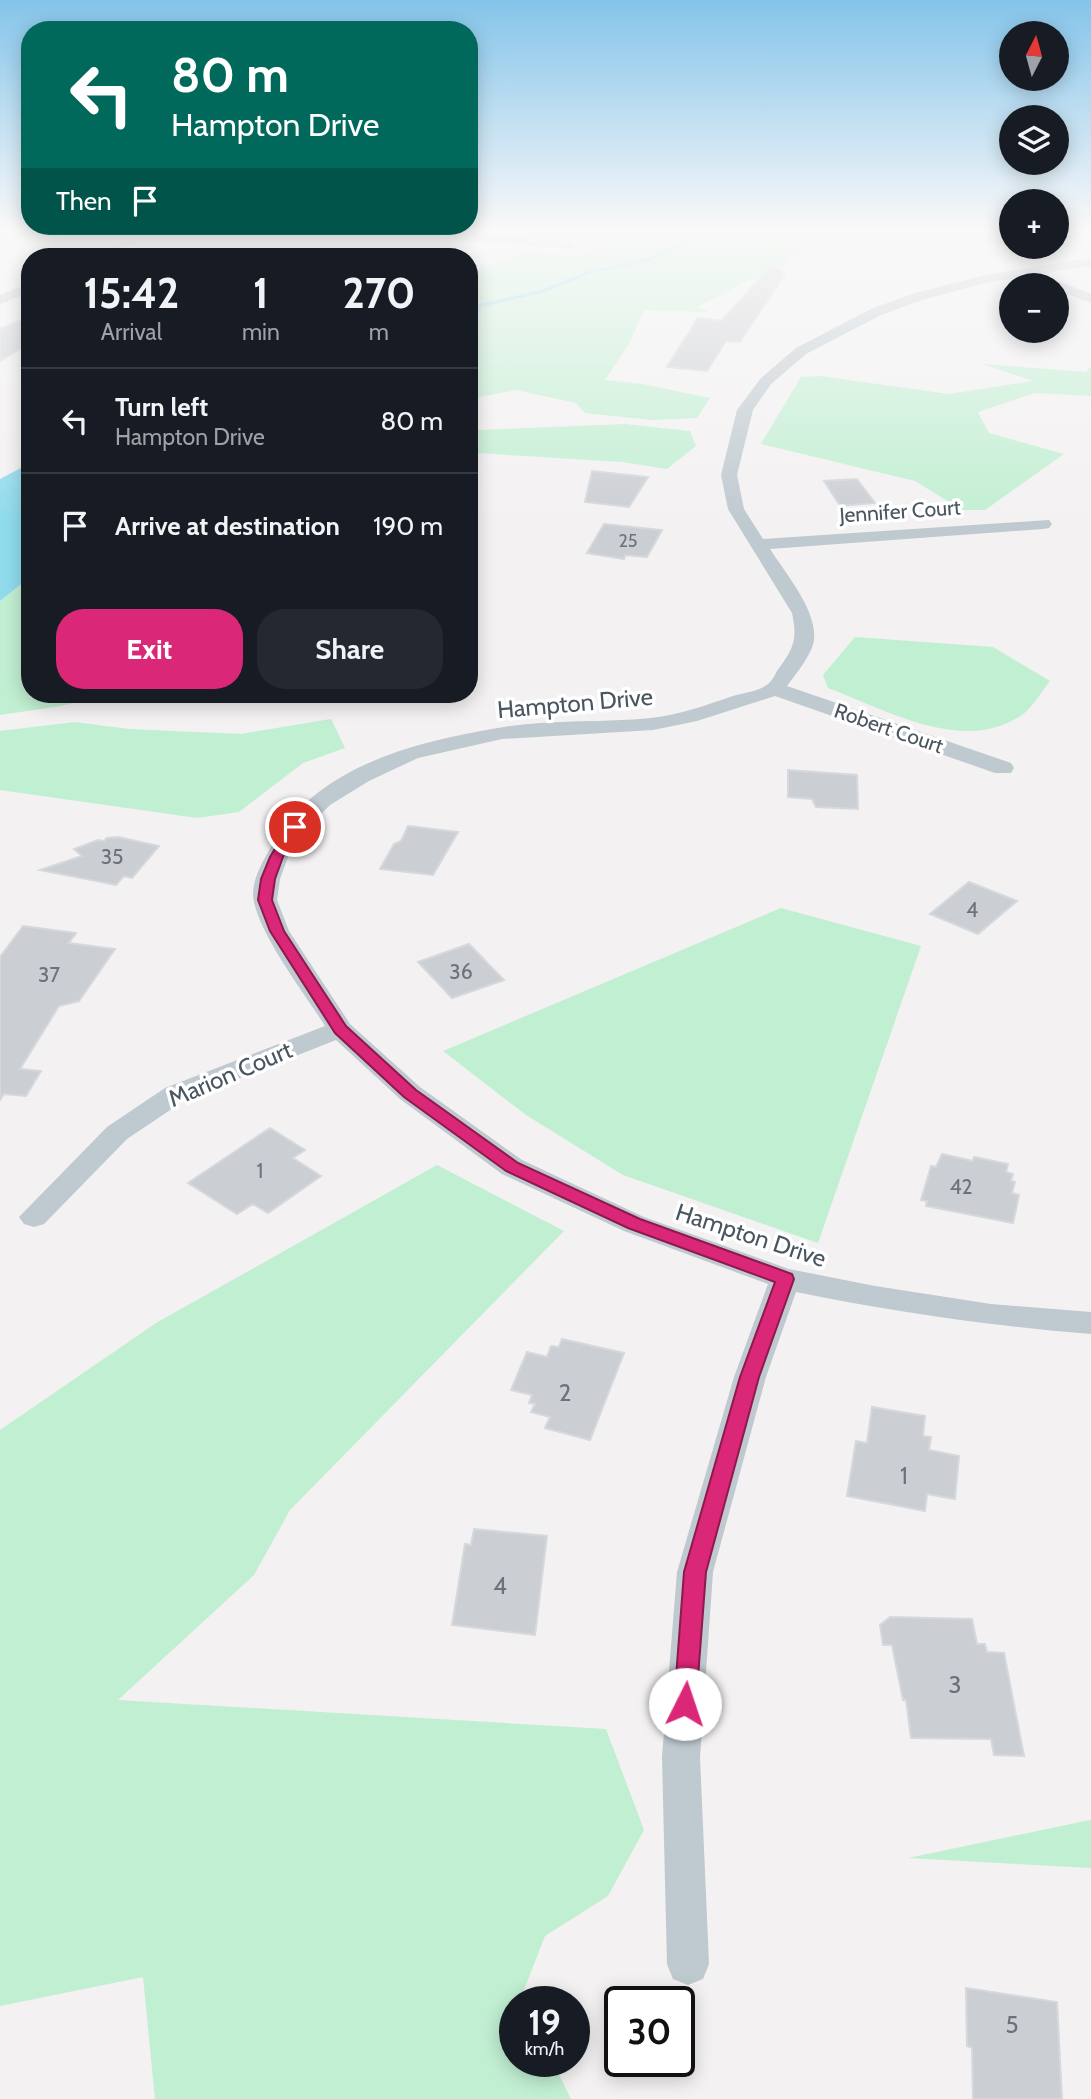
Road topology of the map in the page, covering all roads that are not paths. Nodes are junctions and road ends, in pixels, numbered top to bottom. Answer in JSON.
{"nodes":[{"id":1,"x":847,"y":327,"type":"edge"},
{"id":2,"x":1043,"y":524,"type":"dead end"},
{"id":3,"x":760,"y":544,"type":"junction"},
{"id":4,"x":775,"y":689,"type":"junction"},
{"id":5,"x":1003,"y":768,"type":"dead end"},
{"id":6,"x":340,"y":1029,"type":"junction"},
{"id":7,"x":34,"y":1217,"type":"dead end"},
{"id":8,"x":785,"y":1279,"type":"junction"},
{"id":9,"x":1091,"y":1323,"type":"edge"},
{"id":10,"x":688,"y":1964,"type":"dead end"}],
"edges":[{"from":1,"to":3,"type":"street"},
{"from":2,"to":3,"type":"street","name":"Jennifer Court"},
{"from":3,"to":4,"type":"street"},
{"from":4,"to":5,"type":"street","name":"Robert Court"},
{"from":4,"to":6,"type":"street","name":"Hampton Drive"},
{"from":6,"to":7,"type":"street","name":"Marion Court"},
{"from":6,"to":8,"type":"street","name":"Hampton Drive"},
{"from":8,"to":9,"type":"street","name":"Hampton Drive"},
{"from":8,"to":10,"type":"street"}]}
